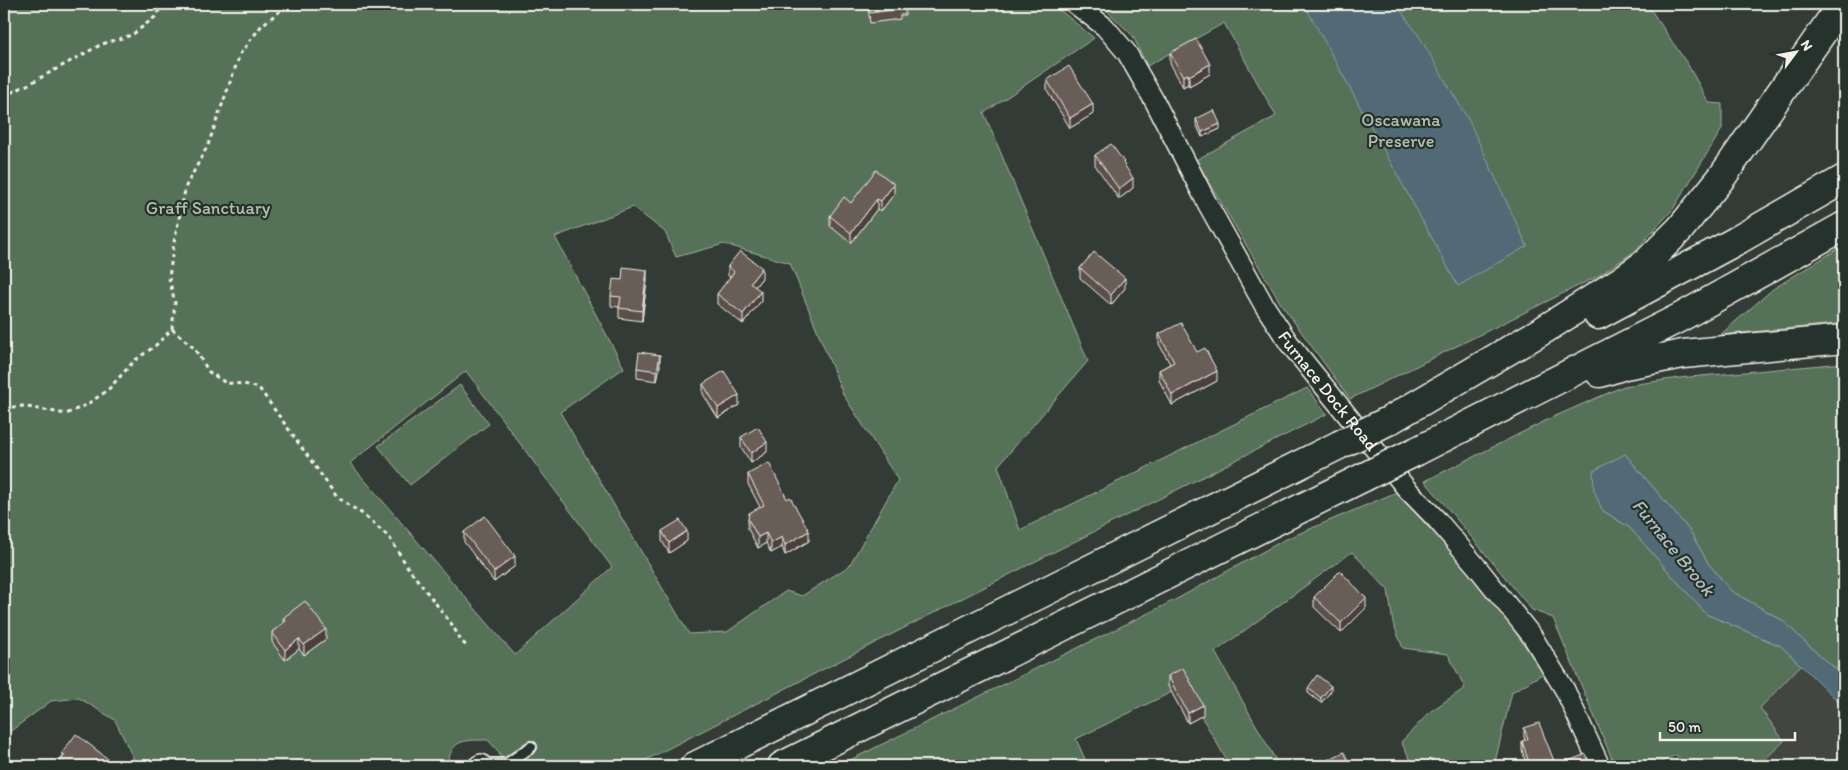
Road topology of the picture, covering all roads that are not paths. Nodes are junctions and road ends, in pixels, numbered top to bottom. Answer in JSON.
{"nodes":[{"id":1,"x":1074,"y":4,"type":"edge"},
{"id":2,"x":1842,"y":4,"type":"edge"},
{"id":3,"x":1844,"y":179,"type":"edge"},
{"id":4,"x":1844,"y":226,"type":"edge"},
{"id":5,"x":1844,"y":339,"type":"edge"},
{"id":6,"x":1390,"y":420,"type":"junction"},
{"id":7,"x":1417,"y":451,"type":"junction"},
{"id":8,"x":531,"y":747,"type":"dead end"},
{"id":9,"x":480,"y":765,"type":"edge"},
{"id":10,"x":695,"y":766,"type":"edge"},
{"id":11,"x":782,"y":766,"type":"edge"},
{"id":12,"x":1600,"y":766,"type":"edge"}],
"edges":[{"from":1,"to":12,"type":"street","name":"Furnace Dock Road"},
{"from":2,"to":6,"type":"highway"},
{"from":3,"to":6,"type":"highway"},
{"from":4,"to":7,"type":"highway"},
{"from":5,"to":7,"type":"highway"},
{"from":6,"to":10,"type":"highway","bridge":true},
{"from":7,"to":11,"type":"highway","bridge":true},
{"from":8,"to":9,"type":"lane"}]}
